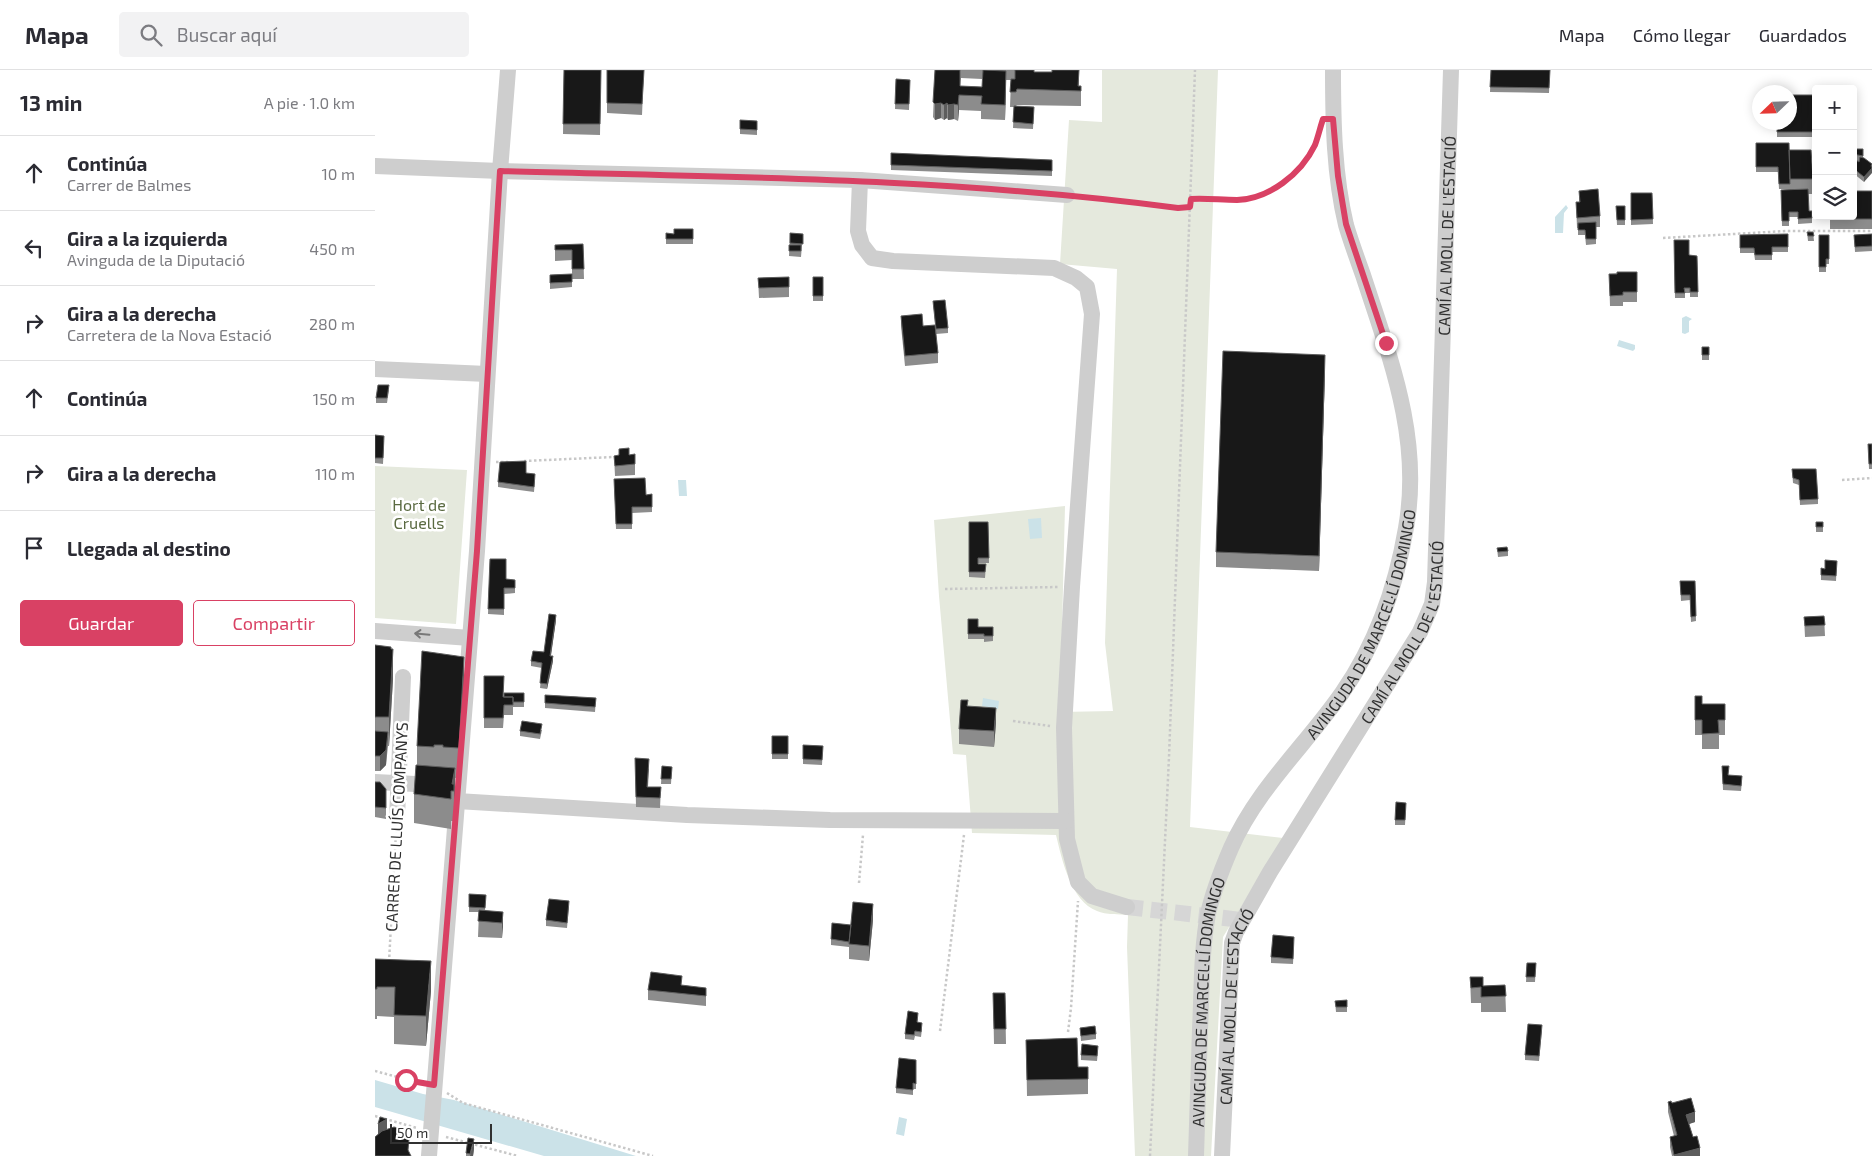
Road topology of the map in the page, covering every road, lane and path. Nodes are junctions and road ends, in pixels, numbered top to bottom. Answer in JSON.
{"nodes":[{"id":1,"x":508,"y":70,"type":"edge"},
{"id":2,"x":1195,"y":70,"type":"edge"},
{"id":3,"x":1333,"y":70,"type":"edge"},
{"id":4,"x":1451,"y":70,"type":"edge"},
{"id":5,"x":1333,"y":119,"type":"junction"},
{"id":6,"x":375,"y":166,"type":"edge"},
{"id":7,"x":500,"y":171,"type":"junction"},
{"id":8,"x":860,"y":180,"type":"junction"},
{"id":9,"x":1067,"y":195,"type":"joint"},
{"id":10,"x":1191,"y":199,"type":"junction"},
{"id":11,"x":1190,"y":207,"type":"junction"},
{"id":12,"x":1872,"y":231,"type":"edge"},
{"id":13,"x":1663,"y":238,"type":"dead end"},
{"id":14,"x":375,"y":369,"type":"edge"},
{"id":15,"x":487,"y":374,"type":"junction"},
{"id":16,"x":613,"y":457,"type":"edge"},
{"id":17,"x":482,"y":462,"type":"junction"},
{"id":18,"x":509,"y":462,"type":"edge"},
{"id":19,"x":518,"y":462,"type":"edge"},
{"id":20,"x":1872,"y":478,"type":"edge"},
{"id":21,"x":1842,"y":480,"type":"dead end"},
{"id":22,"x":1072,"y":586,"type":"junction"},
{"id":23,"x":945,"y":589,"type":"dead end"},
{"id":24,"x":375,"y":631,"type":"edge"},
{"id":25,"x":470,"y":638,"type":"junction"},
{"id":26,"x":403,"y":677,"type":"dead end"},
{"id":27,"x":1013,"y":721,"type":"dead end"},
{"id":28,"x":1064,"y":728,"type":"junction"},
{"id":29,"x":375,"y":782,"type":"edge"},
{"id":30,"x":399,"y":783,"type":"junction"},
{"id":31,"x":458,"y":793,"type":"junction"},
{"id":32,"x":397,"y":818,"type":"joint"},
{"id":33,"x":864,"y":820,"type":"junction"},
{"id":34,"x":966,"y":821,"type":"junction"},
{"id":35,"x":1066,"y":821,"type":"junction"},
{"id":36,"x":1078,"y":882,"type":"junction"},
{"id":37,"x":859,"y":883,"type":"dead end"},
{"id":38,"x":1127,"y":907,"type":"tunnel mouth"},
{"id":39,"x":388,"y":967,"type":"edge"},
{"id":40,"x":424,"y":979,"type":"edge"},
{"id":41,"x":443,"y":980,"type":"junction"},
{"id":42,"x":940,"y":1031,"type":"dead end"},
{"id":43,"x":1068,"y":1032,"type":"dead end"},
{"id":44,"x":375,"y":1071,"type":"edge"},
{"id":45,"x":434,"y":1091,"type":"junction"},
{"id":46,"x":375,"y":1116,"type":"edge"},
{"id":47,"x":431,"y":1129,"type":"junction"},
{"id":48,"x":429,"y":1156,"type":"edge"},
{"id":49,"x":519,"y":1156,"type":"edge"},
{"id":50,"x":653,"y":1156,"type":"edge"},
{"id":51,"x":1150,"y":1156,"type":"edge"},
{"id":52,"x":1196,"y":1156,"type":"edge"},
{"id":53,"x":1222,"y":1156,"type":"edge"}],
"edges":[{"from":1,"to":7,"type":"street"},
{"from":2,"to":10,"type":"path"},
{"from":3,"to":5,"type":"street","name":"AVINGUDA DE MARCEL·LÍ DOMINGO"},
{"from":4,"to":53,"type":"street","name":"CAMÍ AL MOLL DE L'ESTACIÓ"},
{"from":5,"to":10,"type":"path"},
{"from":5,"to":52,"type":"street","name":"AVINGUDA DE MARCEL·LÍ DOMINGO"},
{"from":6,"to":7,"type":"street"},
{"from":7,"to":8,"type":"street"},
{"from":7,"to":15,"type":"street"},
{"from":8,"to":9,"type":"street"},
{"from":8,"to":22,"type":"street"},
{"from":9,"to":11,"type":"path"},
{"from":10,"to":11,"type":"path"},
{"from":11,"to":51,"type":"path"},
{"from":12,"to":13,"type":"path"},
{"from":14,"to":15,"type":"street"},
{"from":15,"to":17,"type":"street"},
{"from":16,"to":19,"type":"path"},
{"from":17,"to":18,"type":"path"},
{"from":17,"to":25,"type":"street"},
{"from":20,"to":21,"type":"path"},
{"from":22,"to":23,"type":"path"},
{"from":22,"to":28,"type":"street"},
{"from":25,"to":24,"type":"street","one_way":true},
{"from":25,"to":31,"type":"street"},
{"from":26,"to":30,"type":"street","name":"CARRER DE LLUÍS COMPANYS"},
{"from":27,"to":28,"type":"path"},
{"from":28,"to":35,"type":"street"},
{"from":29,"to":30,"type":"street"},
{"from":30,"to":31,"type":"street"},
{"from":30,"to":32,"type":"street","name":"CARRER DE LLUÍS COMPANYS"},
{"from":31,"to":33,"type":"street"},
{"from":31,"to":41,"type":"street"},
{"from":32,"to":39,"type":"path","name":"CARRER DE LLUÍS COMPANYS"},
{"from":33,"to":34,"type":"street"},
{"from":33,"to":37,"type":"path"},
{"from":34,"to":35,"type":"street"},
{"from":34,"to":42,"type":"path"},
{"from":35,"to":36,"type":"street"},
{"from":36,"to":38,"type":"street"},
{"from":36,"to":43,"type":"path"},
{"from":40,"to":41,"type":"street"},
{"from":41,"to":45,"type":"street"},
{"from":44,"to":45,"type":"path"},
{"from":45,"to":47,"type":"street"},
{"from":45,"to":50,"type":"path"},
{"from":46,"to":47,"type":"path"},
{"from":47,"to":48,"type":"street"},
{"from":47,"to":49,"type":"path"}]}
